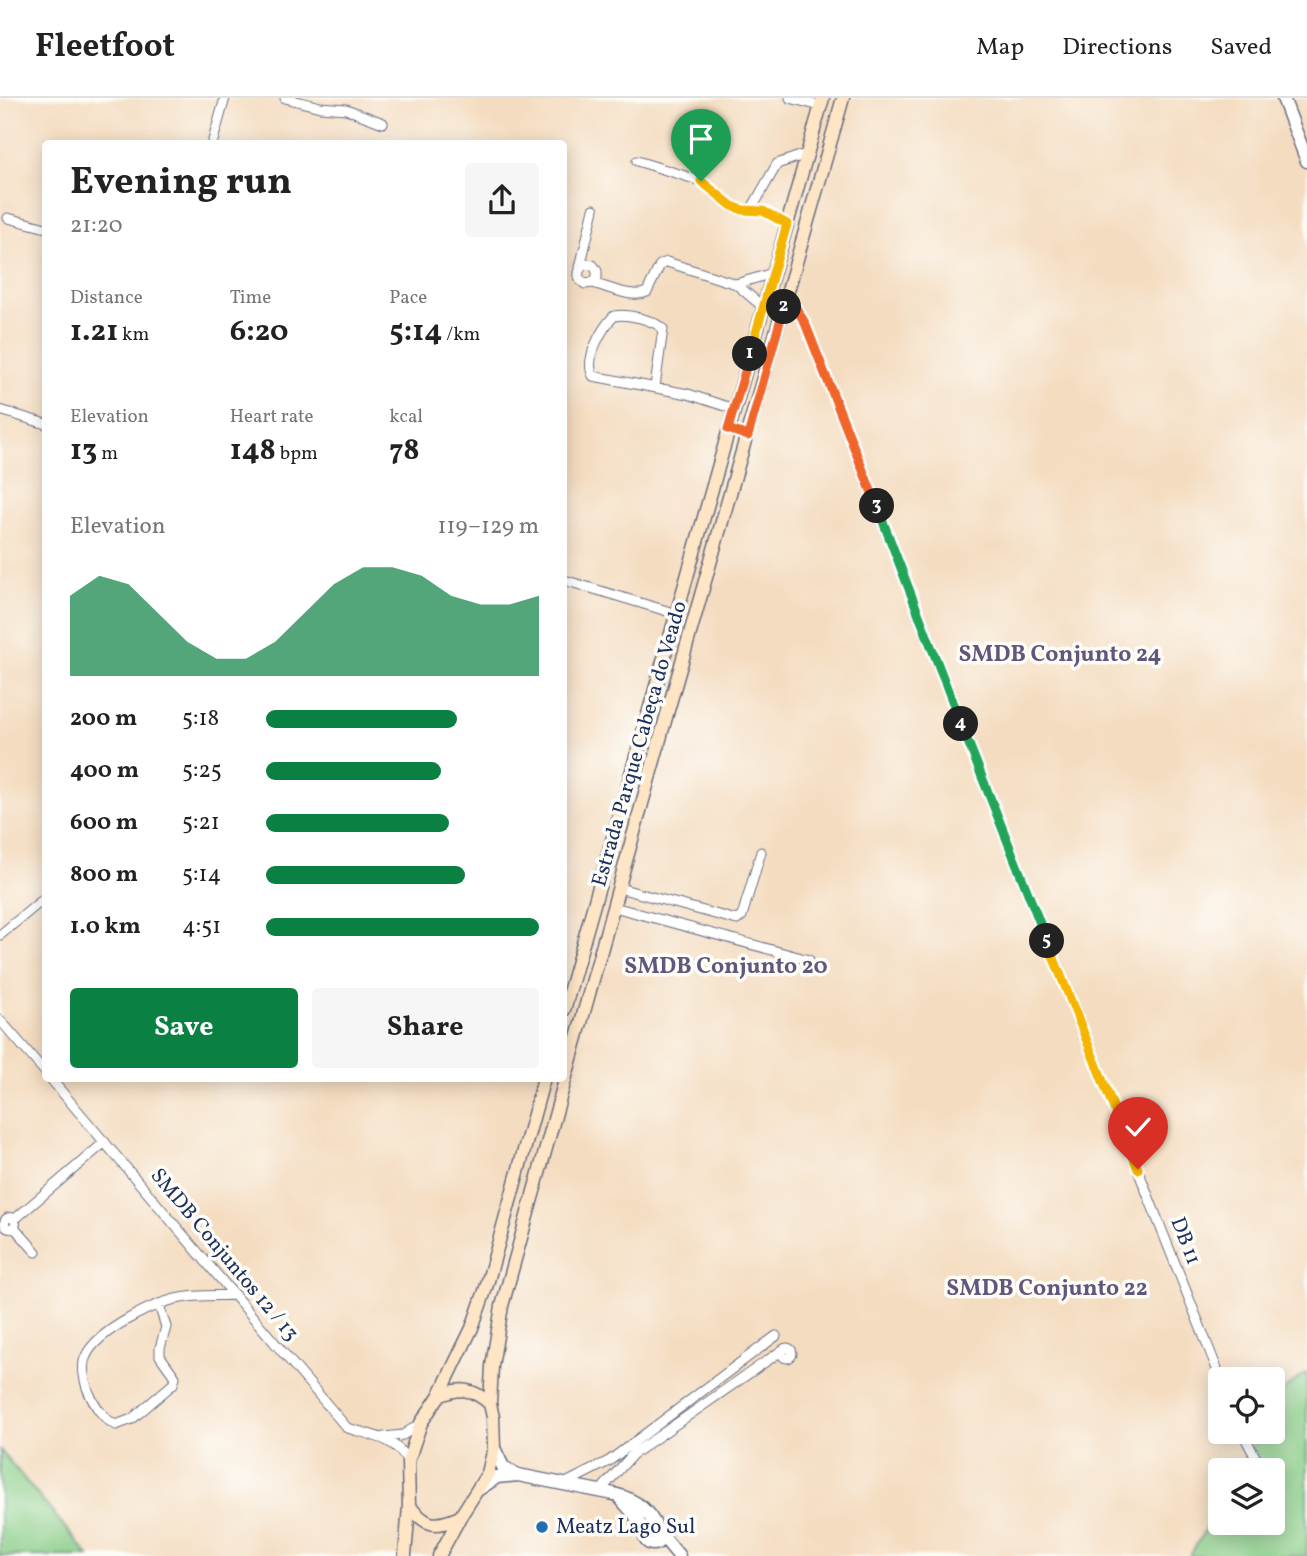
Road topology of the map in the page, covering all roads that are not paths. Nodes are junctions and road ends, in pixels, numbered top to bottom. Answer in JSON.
{"nodes":[{"id":1,"x":225,"y":98,"type":"edge"},
{"id":2,"x":285,"y":98,"type":"edge"},
{"id":3,"x":790,"y":98,"type":"edge"},
{"id":4,"x":843,"y":98,"type":"edge"},
{"id":5,"x":1283,"y":98,"type":"edge"},
{"id":6,"x":821,"y":102,"type":"edge"},
{"id":7,"x":383,"y":124,"type":"dead end"},
{"id":8,"x":815,"y":125,"type":"junction"},
{"id":9,"x":834,"y":131,"type":"junction"},
{"id":10,"x":213,"y":140,"type":"edge"},
{"id":11,"x":806,"y":154,"type":"junction"},
{"id":12,"x":637,"y":161,"type":"dead end"},
{"id":13,"x":1307,"y":161,"type":"edge"},
{"id":14,"x":594,"y":209,"type":"dead end"},
{"id":15,"x":751,"y":210,"type":"junction"},
{"id":16,"x":8,"y":218,"type":"dead end"},
{"id":17,"x":787,"y":224,"type":"junction"},
{"id":18,"x":42,"y":227,"type":"edge"},
{"id":19,"x":773,"y":273,"type":"junction"},
{"id":20,"x":736,"y":284,"type":"junction"},
{"id":21,"x":786,"y":300,"type":"junction"},
{"id":22,"x":763,"y":307,"type":"junction"},
{"id":23,"x":656,"y":387,"type":"junction"},
{"id":24,"x":734,"y":409,"type":"junction"},
{"id":25,"x":0,"y":410,"type":"edge"},
{"id":26,"x":42,"y":423,"type":"edge"},
{"id":27,"x":728,"y":429,"type":"junction"},
{"id":28,"x":748,"y":436,"type":"junction"},
{"id":29,"x":567,"y":581,"type":"edge"},
{"id":30,"x":677,"y":614,"type":"junction"},
{"id":31,"x":761,"y":852,"type":"dead end"},
{"id":32,"x":619,"y":888,"type":"junction"},
{"id":33,"x":42,"y":900,"type":"edge"},
{"id":34,"x":614,"y":906,"type":"junction"},
{"id":35,"x":0,"y":934,"type":"edge"},
{"id":36,"x":809,"y":960,"type":"dead end"},
{"id":37,"x":567,"y":999,"type":"edge"},
{"id":38,"x":0,"y":1020,"type":"edge"},
{"id":39,"x":42,"y":1068,"type":"edge"},
{"id":40,"x":567,"y":1074,"type":"edge"},
{"id":41,"x":53,"y":1082,"type":"edge"},
{"id":42,"x":543,"y":1082,"type":"edge"},
{"id":43,"x":565,"y":1082,"type":"edge"},
{"id":44,"x":105,"y":1142,"type":"junction"},
{"id":45,"x":9,"y":1219,"type":"edge"},
{"id":46,"x":36,"y":1252,"type":"dead end"},
{"id":47,"x":235,"y":1295,"type":"junction"},
{"id":48,"x":159,"y":1305,"type":"junction"},
{"id":49,"x":776,"y":1336,"type":"dead end"},
{"id":50,"x":785,"y":1353,"type":"dead end"},
{"id":51,"x":1216,"y":1367,"type":"edge"},
{"id":52,"x":439,"y":1396,"type":"junction"},
{"id":53,"x":490,"y":1404,"type":"junction"},
{"id":54,"x":421,"y":1423,"type":"junction"},
{"id":55,"x":382,"y":1438,"type":"junction"},
{"id":56,"x":494,"y":1448,"type":"junction"},
{"id":57,"x":408,"y":1462,"type":"junction"},
{"id":58,"x":518,"y":1475,"type":"junction"},
{"id":59,"x":564,"y":1484,"type":"junction"},
{"id":60,"x":479,"y":1489,"type":"junction"},
{"id":61,"x":600,"y":1491,"type":"junction"},
{"id":62,"x":614,"y":1494,"type":"junction"},
{"id":63,"x":409,"y":1506,"type":"junction"},
{"id":64,"x":460,"y":1517,"type":"junction"},
{"id":65,"x":658,"y":1535,"type":"junction"},
{"id":66,"x":405,"y":1556,"type":"edge"},
{"id":67,"x":439,"y":1556,"type":"edge"},
{"id":68,"x":677,"y":1556,"type":"edge"}],
"edges":[{"from":1,"to":10,"type":"street"},
{"from":2,"to":7,"type":"street"},
{"from":3,"to":6,"type":"street"},
{"from":4,"to":9,"type":"main road","name":"Estrada Parque Cabeça do Veado"},
{"from":5,"to":13,"type":"street"},
{"from":6,"to":8,"type":"main road","name":"Estrada Parque Cabeça do Veado"},
{"from":8,"to":9,"type":"main road"},
{"from":8,"to":11,"type":"main road","name":"Estrada Parque Cabeça do Veado"},
{"from":9,"to":21,"type":"main road","name":"Estrada Parque Cabeça do Veado"},
{"from":11,"to":15,"type":"street"},
{"from":11,"to":17,"type":"main road","name":"Estrada Parque Cabeça do Veado"},
{"from":12,"to":15,"type":"street"},
{"from":14,"to":20,"type":"street"},
{"from":15,"to":17,"type":"street"},
{"from":16,"to":18,"type":"street"},
{"from":17,"to":19,"type":"main road","name":"Estrada Parque Cabeça do Veado"},
{"from":19,"to":20,"type":"street"},
{"from":19,"to":22,"type":"main road","name":"Estrada Parque Cabeça do Veado"},
{"from":20,"to":22,"type":"street"},
{"from":21,"to":28,"type":"main road","name":"Estrada Parque Cabeça do Veado"},
{"from":21,"to":51,"type":"street","name":"DB 11"},
{"from":22,"to":24,"type":"main road","name":"Estrada Parque Cabeça do Veado"},
{"from":23,"to":23,"type":"street"},
{"from":23,"to":24,"type":"street"},
{"from":24,"to":27,"type":"main road","name":"Estrada Parque Cabeça do Veado"},
{"from":25,"to":26,"type":"street"},
{"from":27,"to":28,"type":"main road"},
{"from":27,"to":30,"type":"main road","name":"Estrada Parque Cabeça do Veado"},
{"from":28,"to":32,"type":"main road","name":"Estrada Parque Cabeça do Veado"},
{"from":29,"to":30,"type":"street"},
{"from":30,"to":37,"type":"main road","name":"Estrada Parque Cabeça do Veado"},
{"from":31,"to":32,"type":"street"},
{"from":32,"to":34,"type":"main road","name":"Estrada Parque Cabeça do Veado"},
{"from":33,"to":35,"type":"street"},
{"from":34,"to":36,"type":"street"},
{"from":34,"to":40,"type":"main road","name":"Estrada Parque Cabeça do Veado"},
{"from":38,"to":39,"type":"street"},
{"from":41,"to":44,"type":"street","name":"SMDB Conjuntos 12 / 13"},
{"from":42,"to":52,"type":"main road"},
{"from":43,"to":53,"type":"main road","name":"Estrada Parque Cabeça do Veado"},
{"from":44,"to":45,"type":"street"},
{"from":44,"to":47,"type":"street","name":"SMDB Conjuntos 12 / 13"},
{"from":45,"to":46,"type":"street"},
{"from":47,"to":48,"type":"street"},
{"from":47,"to":55,"type":"street","name":"SMDB Conjuntos 12 / 13"},
{"from":48,"to":48,"type":"street"},
{"from":49,"to":59,"type":"street"},
{"from":50,"to":61,"type":"street"},
{"from":52,"to":53,"type":"main road"},
{"from":52,"to":54,"type":"main road"},
{"from":53,"to":56,"type":"main road"},
{"from":54,"to":55,"type":"street"},
{"from":54,"to":57,"type":"main road"},
{"from":55,"to":57,"type":"street","name":"SMDB Conjuntos 12 / 13"},
{"from":56,"to":58,"type":"street"},
{"from":56,"to":60,"type":"main road"},
{"from":57,"to":63,"type":"main road"},
{"from":58,"to":59,"type":"street"},
{"from":58,"to":60,"type":"street"},
{"from":59,"to":61,"type":"street"},
{"from":60,"to":64,"type":"main road"},
{"from":61,"to":62,"type":"street"},
{"from":62,"to":65,"type":"street"},
{"from":62,"to":65,"type":"street"},
{"from":63,"to":64,"type":"main road"},
{"from":63,"to":66,"type":"main road"},
{"from":64,"to":67,"type":"main road"},
{"from":65,"to":68,"type":"street"}]}
